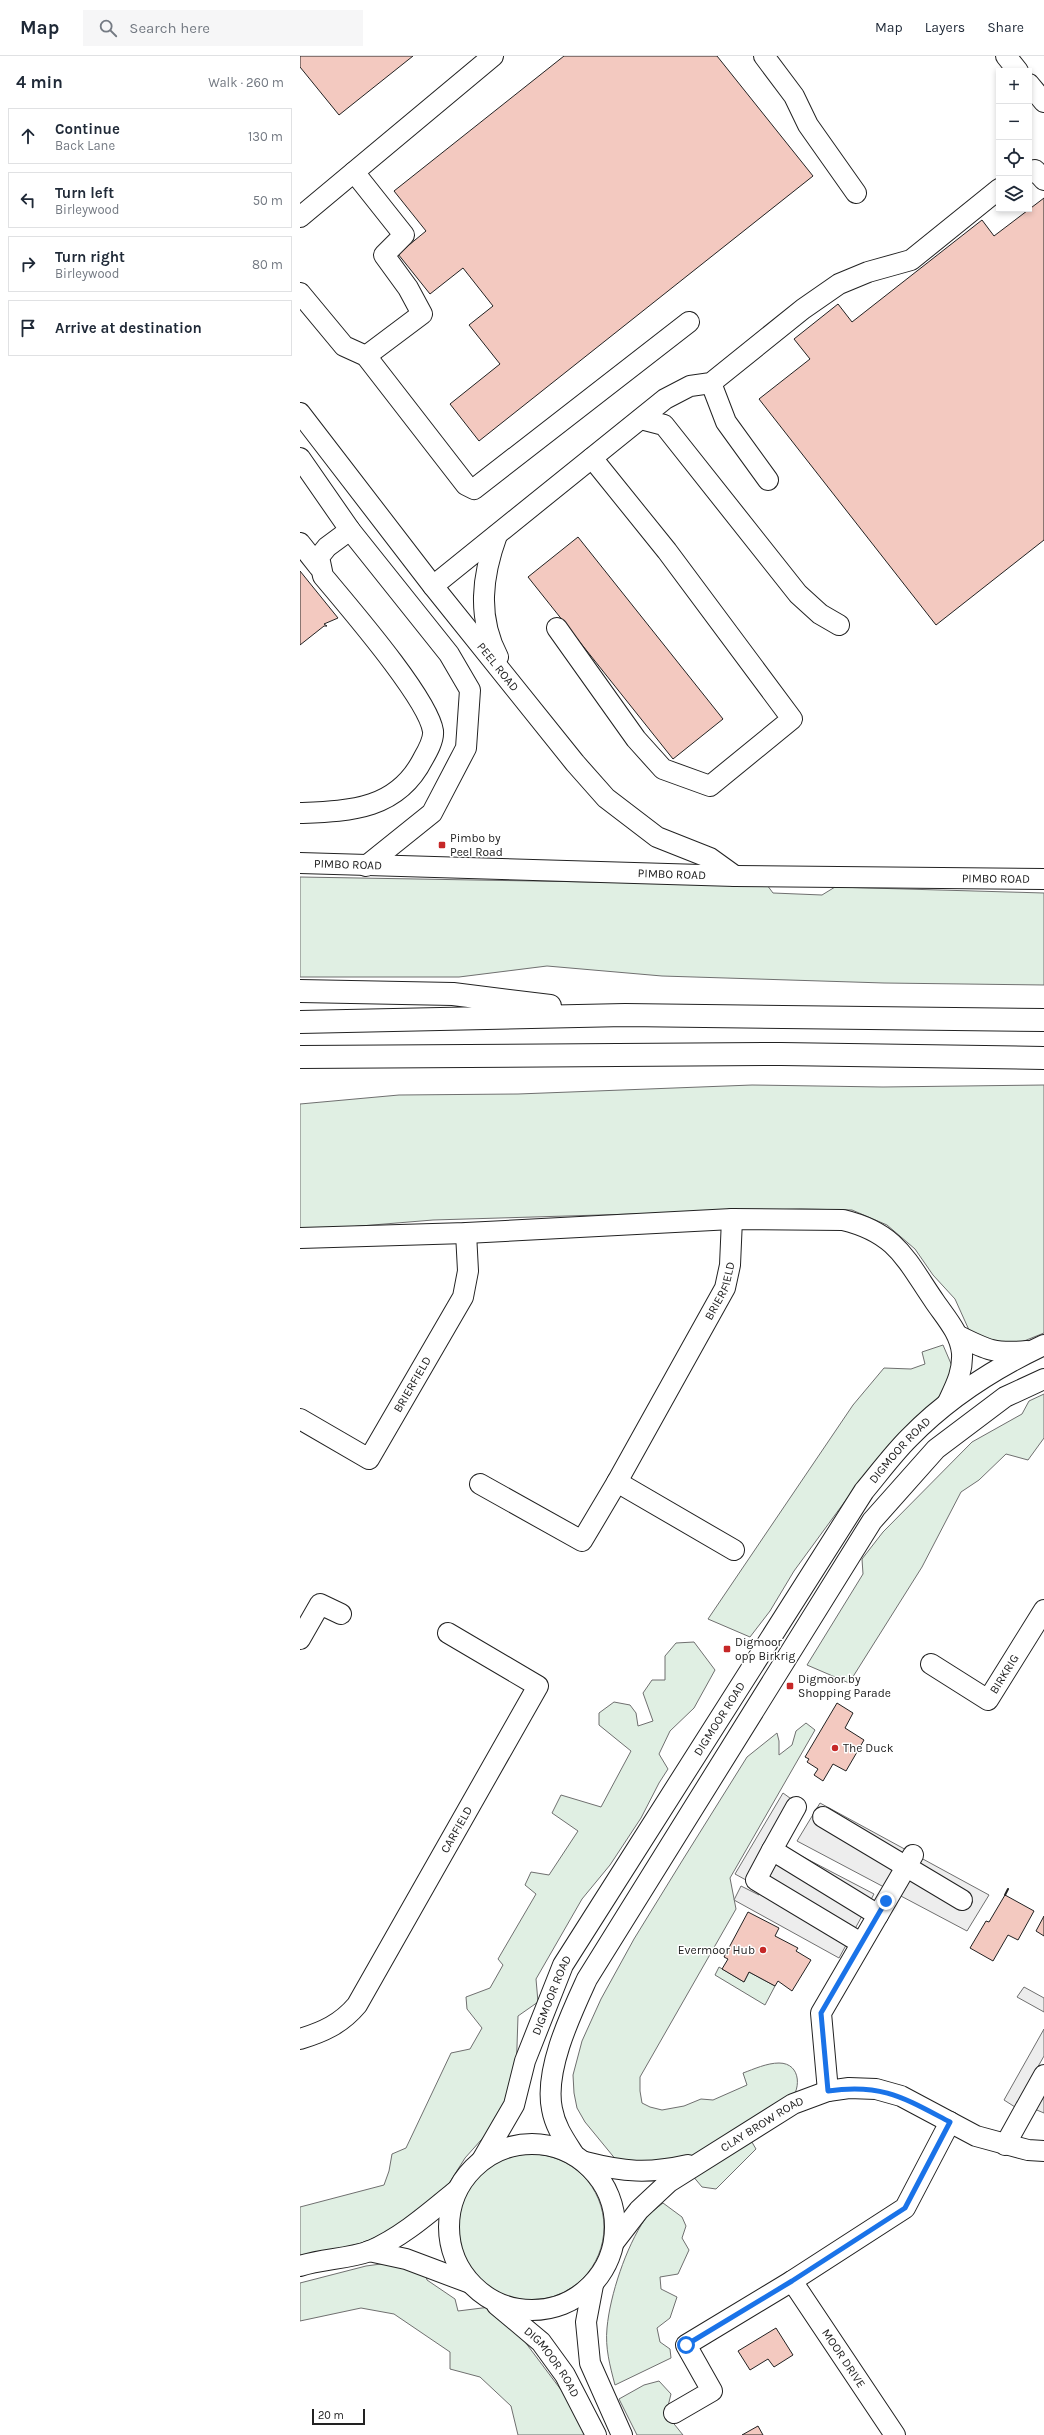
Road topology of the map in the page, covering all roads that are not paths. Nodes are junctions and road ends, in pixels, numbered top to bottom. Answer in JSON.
{"nodes":[{"id":1,"x":493,"y":56,"type":"edge"},
{"id":2,"x":764,"y":56,"type":"edge"},
{"id":3,"x":1006,"y":56,"type":"edge"},
{"id":4,"x":1016,"y":68,"type":"edge"},
{"id":5,"x":1032,"y":88,"type":"edge"},
{"id":6,"x":1044,"y":102,"type":"edge"},
{"id":7,"x":354,"y":172,"type":"junction"},
{"id":8,"x":1032,"y":172,"type":"edge"},
{"id":9,"x":1044,"y":180,"type":"edge"},
{"id":10,"x":996,"y":191,"type":"edge"},
{"id":11,"x":856,"y":193,"type":"dead end"},
{"id":12,"x":300,"y":218,"type":"edge"},
{"id":13,"x":300,"y":293,"type":"edge"},
{"id":14,"x":689,"y":322,"type":"dead end"},
{"id":15,"x":366,"y":356,"type":"junction"},
{"id":16,"x":711,"y":382,"type":"junction"},
{"id":17,"x":300,"y":413,"type":"edge"},
{"id":18,"x":641,"y":419,"type":"junction"},
{"id":19,"x":300,"y":458,"type":"edge"},
{"id":20,"x":592,"y":458,"type":"junction"},
{"id":21,"x":768,"y":480,"type":"dead end"},
{"id":22,"x":350,"y":530,"type":"junction"},
{"id":23,"x":497,"y":535,"type":"junction"},
{"id":24,"x":300,"y":543,"type":"edge"},
{"id":25,"x":319,"y":567,"type":"junction"},
{"id":26,"x":434,"y":586,"type":"junction"},
{"id":27,"x":839,"y":625,"type":"dead end"},
{"id":28,"x":557,"y":628,"type":"dead end"},
{"id":29,"x":512,"y":684,"type":"junction"},
{"id":30,"x":300,"y":813,"type":"edge"},
{"id":31,"x":300,"y":863,"type":"edge"},
{"id":32,"x":366,"y":866,"type":"junction"},
{"id":33,"x":735,"y":876,"type":"junction"},
{"id":34,"x":1044,"y":879,"type":"edge"},
{"id":35,"x":300,"y":991,"type":"edge"},
{"id":36,"x":625,"y":1015,"type":"junction"},
{"id":37,"x":1044,"y":1020,"type":"edge"},
{"id":38,"x":300,"y":1022,"type":"edge"},
{"id":39,"x":300,"y":1057,"type":"edge"},
{"id":40,"x":1044,"y":1058,"type":"edge"},
{"id":41,"x":732,"y":1219,"type":"junction"},
{"id":42,"x":466,"y":1233,"type":"junction"},
{"id":43,"x":300,"y":1238,"type":"edge"},
{"id":44,"x":959,"y":1336,"type":"junction"},
{"id":45,"x":1038,"y":1348,"type":"edge"},
{"id":46,"x":1044,"y":1379,"type":"edge"},
{"id":47,"x":944,"y":1408,"type":"junction"},
{"id":48,"x":300,"y":1420,"type":"edge"},
{"id":49,"x":617,"y":1482,"type":"junction"},
{"id":50,"x":480,"y":1484,"type":"dead end"},
{"id":51,"x":734,"y":1550,"type":"dead end"},
{"id":52,"x":1044,"y":1610,"type":"edge"},
{"id":53,"x":341,"y":1614,"type":"dead end"},
{"id":54,"x":448,"y":1633,"type":"dead end"},
{"id":55,"x":300,"y":1639,"type":"edge"},
{"id":56,"x":931,"y":1664,"type":"dead end"},
{"id":57,"x":796,"y":1807,"type":"dead end"},
{"id":58,"x":823,"y":1817,"type":"dead end"},
{"id":59,"x":772,"y":1850,"type":"junction"},
{"id":60,"x":909,"y":1861,"type":"junction"},
{"id":61,"x":962,"y":1900,"type":"dead end"},
{"id":62,"x":878,"y":1915,"type":"junction"},
{"id":63,"x":862,"y":1944,"type":"junction"},
{"id":64,"x":300,"y":2039,"type":"edge"},
{"id":65,"x":1044,"y":2075,"type":"edge"},
{"id":66,"x":828,"y":2091,"type":"junction"},
{"id":67,"x":950,"y":2122,"type":"junction"},
{"id":68,"x":1005,"y":2145,"type":"junction"},
{"id":69,"x":1044,"y":2151,"type":"edge"},
{"id":70,"x":579,"y":2158,"type":"junction"},
{"id":71,"x":482,"y":2160,"type":"junction"},
{"id":72,"x":699,"y":2162,"type":"junction"},
{"id":73,"x":456,"y":2191,"type":"junction"},
{"id":74,"x":615,"y":2242,"type":"junction"},
{"id":75,"x":369,"y":2251,"type":"junction"},
{"id":76,"x":300,"y":2266,"type":"edge"},
{"id":77,"x":792,"y":2281,"type":"junction"},
{"id":78,"x":470,"y":2283,"type":"junction"},
{"id":79,"x":592,"y":2285,"type":"junction"},
{"id":80,"x":492,"y":2300,"type":"junction"},
{"id":81,"x":674,"y":2413,"type":"dead end"},
{"id":82,"x":596,"y":2435,"type":"edge"},
{"id":83,"x":622,"y":2435,"type":"edge"},
{"id":84,"x":895,"y":2435,"type":"edge"}],
"edges":[{"from":1,"to":7,"type":"street"},
{"from":2,"to":11,"type":"street"},
{"from":3,"to":4,"type":"street"},
{"from":5,"to":6,"type":"street"},
{"from":7,"to":12,"type":"street"},
{"from":7,"to":15,"type":"street"},
{"from":8,"to":9,"type":"street"},
{"from":10,"to":16,"type":"street"},
{"from":13,"to":15,"type":"street"},
{"from":14,"to":15,"type":"street"},
{"from":16,"to":18,"type":"street"},
{"from":16,"to":21,"type":"street"},
{"from":17,"to":26,"type":"street","name":"PEEL ROAD"},
{"from":18,"to":20,"type":"street"},
{"from":18,"to":27,"type":"street"},
{"from":19,"to":22,"type":"street"},
{"from":20,"to":23,"type":"street"},
{"from":20,"to":28,"type":"street"},
{"from":22,"to":25,"type":"street"},
{"from":22,"to":32,"type":"street"},
{"from":23,"to":26,"type":"street"},
{"from":23,"to":29,"type":"street"},
{"from":24,"to":25,"type":"street"},
{"from":25,"to":30,"type":"street"},
{"from":26,"to":29,"type":"street","name":"PEEL ROAD"},
{"from":29,"to":33,"type":"street","name":"PEEL ROAD"},
{"from":31,"to":32,"type":"street","name":"PIMBO ROAD"},
{"from":32,"to":33,"type":"street","name":"PIMBO ROAD"},
{"from":33,"to":34,"type":"street","name":"PIMBO ROAD"},
{"from":35,"to":36,"type":"highway"},
{"from":36,"to":37,"type":"highway"},
{"from":36,"to":38,"type":"highway"},
{"from":39,"to":40,"type":"highway"},
{"from":41,"to":42,"type":"street"},
{"from":41,"to":44,"type":"street"},
{"from":41,"to":49,"type":"street","name":"BRIERFIELD"},
{"from":42,"to":43,"type":"street"},
{"from":42,"to":48,"type":"street","name":"BRIERFIELD"},
{"from":44,"to":45,"type":"street"},
{"from":44,"to":47,"type":"street"},
{"from":45,"to":47,"type":"street","name":"DIGMOOR ROAD"},
{"from":46,"to":70,"type":"street","name":"DIGMOOR ROAD"},
{"from":47,"to":71,"type":"street","name":"DIGMOOR ROAD"},
{"from":49,"to":50,"type":"street","name":"BRIERFIELD"},
{"from":49,"to":51,"type":"street"},
{"from":52,"to":56,"type":"street","name":"BIRKRIG"},
{"from":53,"to":55,"type":"street"},
{"from":54,"to":64,"type":"street","name":"CARFIELD"},
{"from":57,"to":59,"type":"street"},
{"from":58,"to":60,"type":"street"},
{"from":59,"to":62,"type":"street"},
{"from":59,"to":63,"type":"street"},
{"from":60,"to":61,"type":"street"},
{"from":60,"to":62,"type":"street"},
{"from":62,"to":63,"type":"street"},
{"from":63,"to":66,"type":"street"},
{"from":65,"to":68,"type":"street"},
{"from":66,"to":67,"type":"street","name":"CLAY BROW ROAD"},
{"from":66,"to":72,"type":"street","name":"CLAY BROW ROAD"},
{"from":67,"to":68,"type":"street","name":"CLAY BROW ROAD"},
{"from":67,"to":77,"type":"street"},
{"from":68,"to":69,"type":"street","name":"CLAY BROW ROAD"},
{"from":70,"to":71,"type":"street","name":"CLAY BROW ROAD"},
{"from":70,"to":72,"type":"street","name":"CLAY BROW ROAD"},
{"from":70,"to":74,"type":"street","name":"DIGMOOR ROAD"},
{"from":71,"to":73,"type":"street"},
{"from":72,"to":74,"type":"street","name":"CLAY BROW ROAD"},
{"from":73,"to":75,"type":"street"},
{"from":73,"to":78,"type":"street"},
{"from":74,"to":79,"type":"street"},
{"from":75,"to":76,"type":"street"},
{"from":75,"to":78,"type":"street"},
{"from":77,"to":81,"type":"street"},
{"from":77,"to":84,"type":"street","name":"MOOR DRIVE"},
{"from":78,"to":80,"type":"street"},
{"from":79,"to":80,"type":"street"},
{"from":79,"to":83,"type":"street"},
{"from":80,"to":82,"type":"street","name":"DIGMOOR ROAD"}]}
